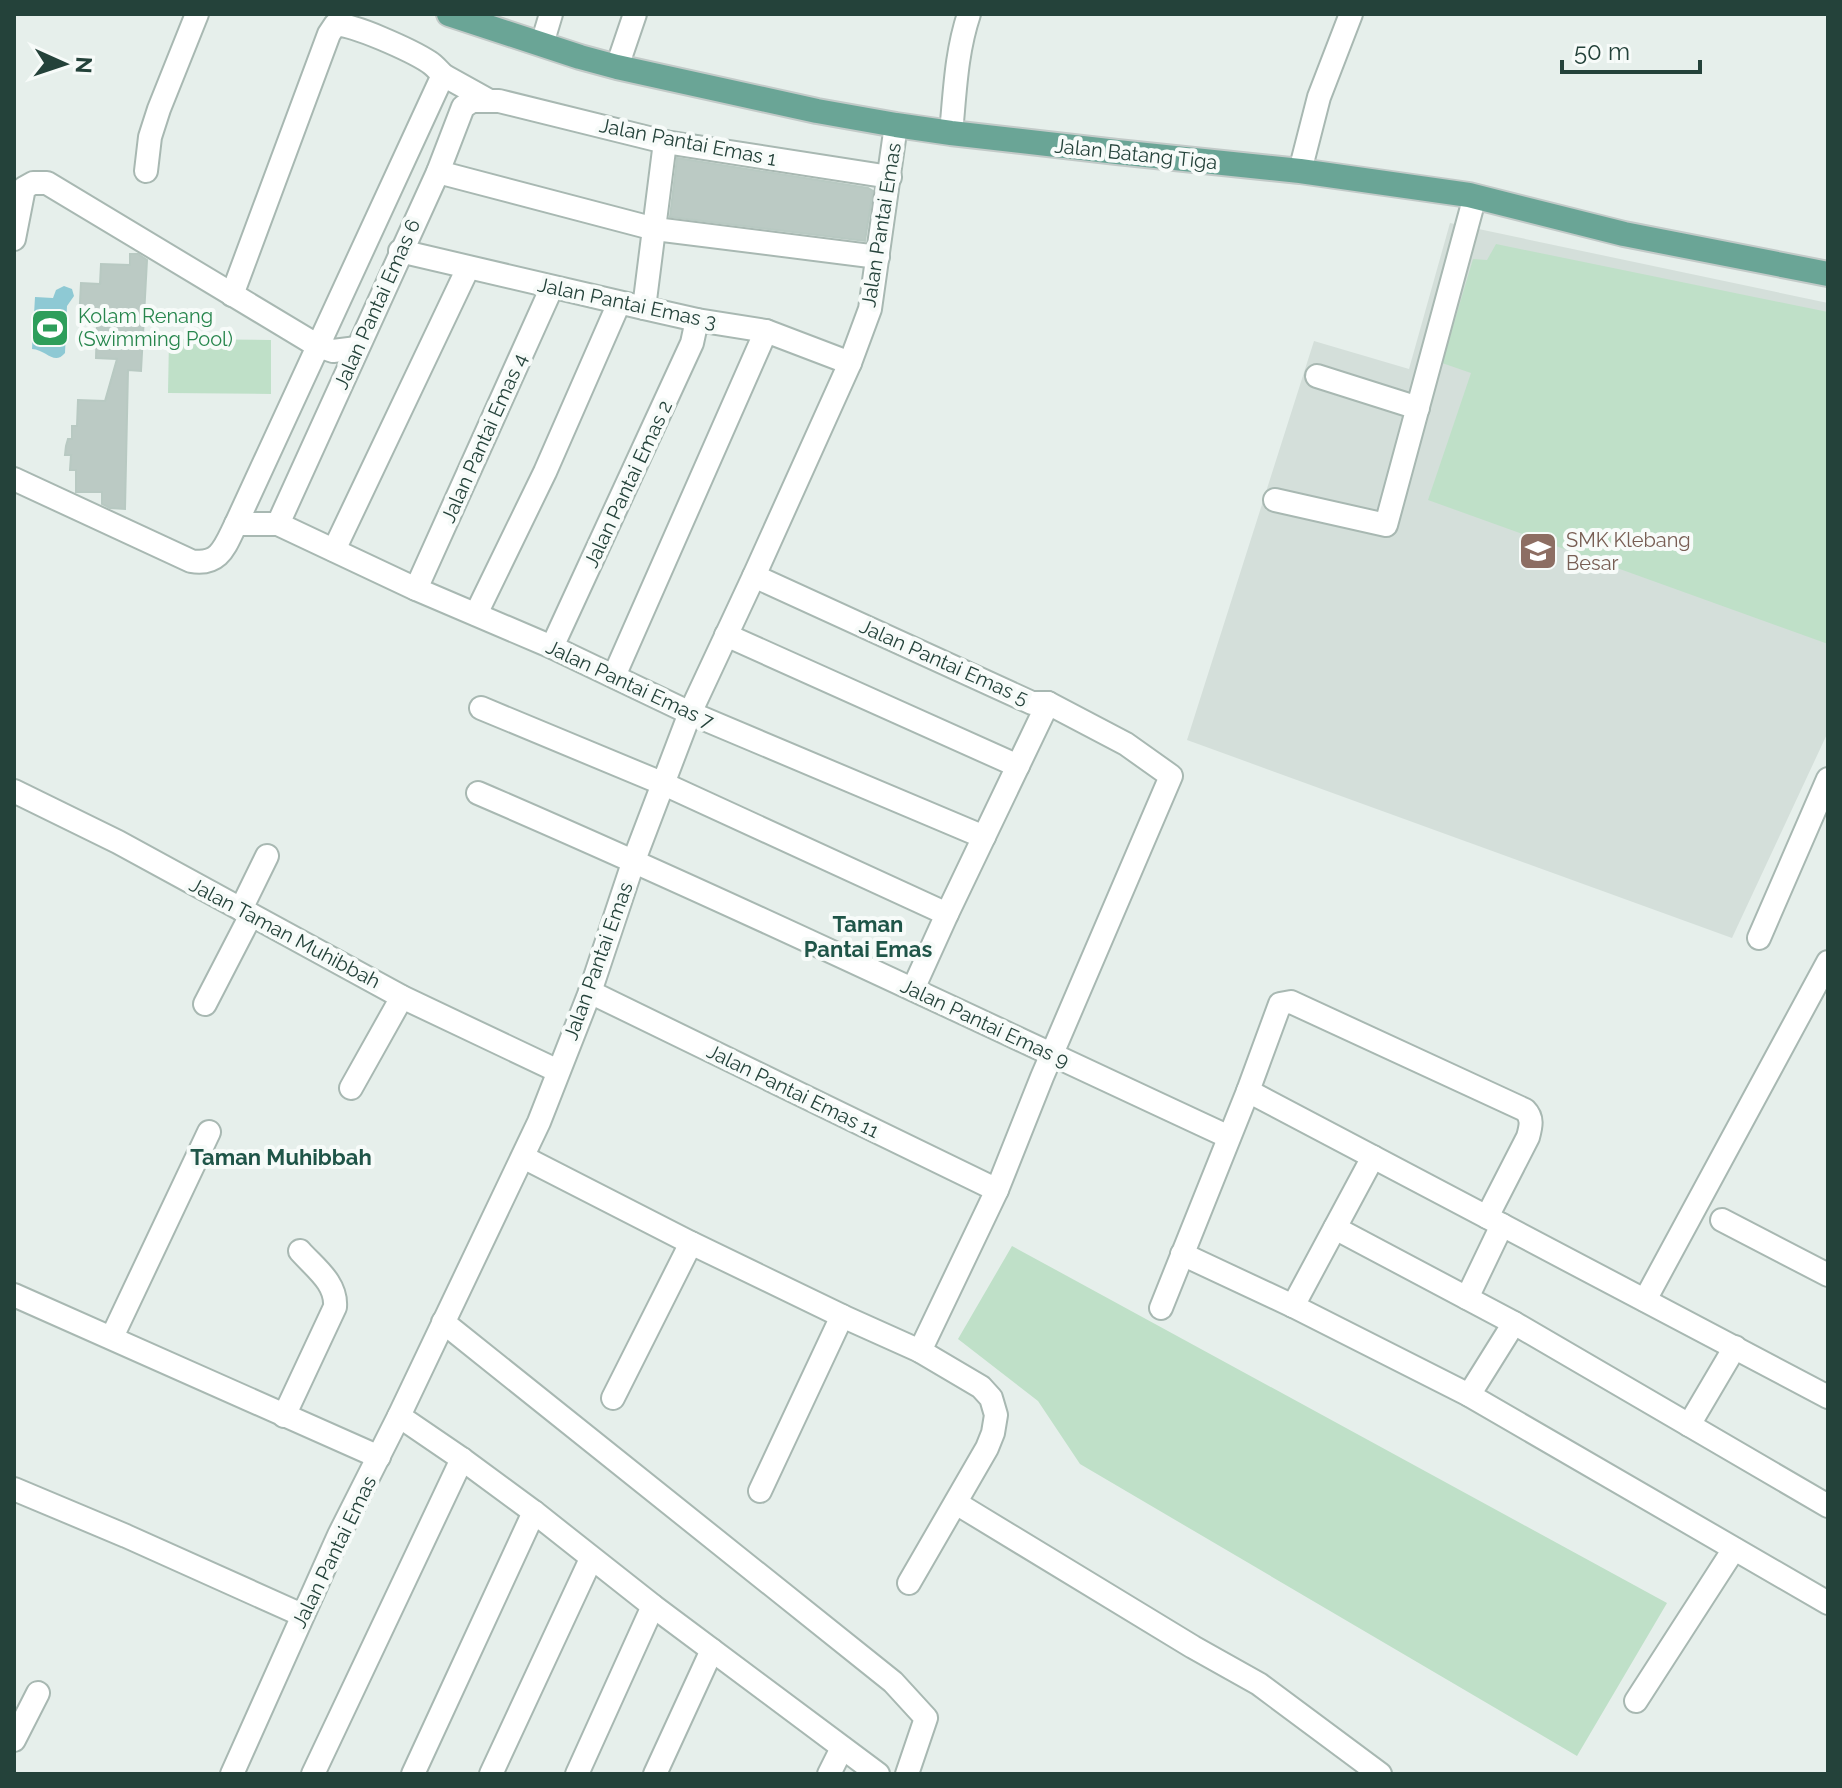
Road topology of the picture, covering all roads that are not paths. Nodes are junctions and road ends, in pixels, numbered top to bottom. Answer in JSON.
{"nodes":[{"id":1,"x":197,"y":14,"type":"edge"},
{"id":2,"x":449,"y":14,"type":"edge"},
{"id":3,"x":551,"y":14,"type":"edge"},
{"id":4,"x":635,"y":14,"type":"edge"},
{"id":5,"x":969,"y":14,"type":"edge"},
{"id":6,"x":1351,"y":14,"type":"edge"},
{"id":7,"x":542,"y":44,"type":"junction"},
{"id":8,"x":617,"y":67,"type":"junction"},
{"id":9,"x":443,"y":75,"type":"junction"},
{"id":10,"x":488,"y":100,"type":"junction"},
{"id":11,"x":896,"y":125,"type":"junction"},
{"id":12,"x":951,"y":133,"type":"junction"},
{"id":13,"x":665,"y":142,"type":"junction"},
{"id":14,"x":146,"y":171,"type":"dead end"},
{"id":15,"x":1300,"y":171,"type":"junction"},
{"id":16,"x":438,"y":172,"type":"junction"},
{"id":17,"x":890,"y":177,"type":"junction"},
{"id":18,"x":1475,"y":196,"type":"junction"},
{"id":19,"x":655,"y":229,"type":"junction"},
{"id":20,"x":14,"y":239,"type":"edge"},
{"id":21,"x":400,"y":251,"type":"junction"},
{"id":22,"x":878,"y":257,"type":"junction"},
{"id":23,"x":468,"y":268,"type":"junction"},
{"id":24,"x":1828,"y":274,"type":"edge"},
{"id":25,"x":552,"y":287,"type":"junction"},
{"id":26,"x":232,"y":295,"type":"junction"},
{"id":27,"x":619,"y":303,"type":"junction"},
{"id":28,"x":644,"y":308,"type":"junction"},
{"id":29,"x":697,"y":320,"type":"junction"},
{"id":30,"x":766,"y":331,"type":"junction"},
{"id":31,"x":318,"y":346,"type":"junction"},
{"id":32,"x":357,"y":348,"type":"junction"},
{"id":33,"x":850,"y":363,"type":"junction"},
{"id":34,"x":1317,"y":376,"type":"dead end"},
{"id":35,"x":1418,"y":408,"type":"junction"},
{"id":36,"x":14,"y":479,"type":"edge"},
{"id":37,"x":1275,"y":500,"type":"dead end"},
{"id":38,"x":236,"y":524,"type":"junction"},
{"id":39,"x":278,"y":524,"type":"junction"},
{"id":40,"x":334,"y":550,"type":"junction"},
{"id":41,"x":754,"y":576,"type":"junction"},
{"id":42,"x":416,"y":589,"type":"junction"},
{"id":43,"x":476,"y":614,"type":"junction"},
{"id":44,"x":726,"y":635,"type":"junction"},
{"id":45,"x":552,"y":647,"type":"junction"},
{"id":46,"x":614,"y":676,"type":"junction"},
{"id":47,"x":1048,"y":703,"type":"junction"},
{"id":48,"x":481,"y":708,"type":"dead end"},
{"id":49,"x":690,"y":713,"type":"junction"},
{"id":50,"x":1018,"y":766,"type":"junction"},
{"id":51,"x":1828,"y":779,"type":"edge"},
{"id":52,"x":664,"y":784,"type":"junction"},
{"id":53,"x":14,"y":791,"type":"edge"},
{"id":54,"x":478,"y":793,"type":"dead end"},
{"id":55,"x":984,"y":837,"type":"junction"},
{"id":56,"x":267,"y":856,"type":"dead end"},
{"id":57,"x":634,"y":860,"type":"junction"},
{"id":58,"x":246,"y":912,"type":"junction"},
{"id":59,"x":947,"y":914,"type":"junction"},
{"id":60,"x":1759,"y":938,"type":"dead end"},
{"id":61,"x":1828,"y":962,"type":"edge"},
{"id":62,"x":913,"y":989,"type":"junction"},
{"id":63,"x":590,"y":992,"type":"junction"},
{"id":64,"x":402,"y":997,"type":"junction"},
{"id":65,"x":205,"y":1004,"type":"dead end"},
{"id":66,"x":1053,"y":1054,"type":"junction"},
{"id":67,"x":558,"y":1071,"type":"junction"},
{"id":68,"x":351,"y":1088,"type":"dead end"},
{"id":69,"x":1248,"y":1091,"type":"junction"},
{"id":70,"x":209,"y":1132,"type":"dead end"},
{"id":71,"x":1229,"y":1137,"type":"junction"},
{"id":72,"x":523,"y":1157,"type":"junction"},
{"id":73,"x":1373,"y":1157,"type":"junction"},
{"id":74,"x":997,"y":1190,"type":"junction"},
{"id":75,"x":1722,"y":1220,"type":"dead end"},
{"id":76,"x":1495,"y":1221,"type":"junction"},
{"id":77,"x":1335,"y":1228,"type":"junction"},
{"id":78,"x":691,"y":1243,"type":"junction"},
{"id":79,"x":300,"y":1251,"type":"dead end"},
{"id":80,"x":1182,"y":1254,"type":"junction"},
{"id":81,"x":1828,"y":1275,"type":"edge"},
{"id":82,"x":14,"y":1295,"type":"edge"},
{"id":83,"x":1467,"y":1298,"type":"junction"},
{"id":84,"x":1645,"y":1300,"type":"junction"},
{"id":85,"x":1293,"y":1306,"type":"junction"},
{"id":86,"x":1161,"y":1308,"type":"dead end"},
{"id":87,"x":842,"y":1316,"type":"junction"},
{"id":88,"x":443,"y":1322,"type":"junction"},
{"id":89,"x":1514,"y":1323,"type":"junction"},
{"id":90,"x":112,"y":1337,"type":"junction"},
{"id":91,"x":1735,"y":1347,"type":"junction"},
{"id":92,"x":920,"y":1351,"type":"junction"},
{"id":93,"x":1469,"y":1395,"type":"junction"},
{"id":94,"x":1828,"y":1397,"type":"edge"},
{"id":95,"x":613,"y":1398,"type":"dead end"},
{"id":96,"x":284,"y":1416,"type":"junction"},
{"id":97,"x":399,"y":1416,"type":"junction"},
{"id":98,"x":1689,"y":1425,"type":"junction"},
{"id":99,"x":379,"y":1457,"type":"junction"},
{"id":100,"x":462,"y":1459,"type":"junction"},
{"id":101,"x":14,"y":1489,"type":"edge"},
{"id":102,"x":760,"y":1491,"type":"dead end"},
{"id":103,"x":956,"y":1503,"type":"junction"},
{"id":104,"x":1828,"y":1506,"type":"edge"},
{"id":105,"x":534,"y":1512,"type":"junction"},
{"id":106,"x":1734,"y":1549,"type":"junction"},
{"id":107,"x":591,"y":1559,"type":"junction"},
{"id":108,"x":909,"y":1583,"type":"dead end"},
{"id":109,"x":1827,"y":1601,"type":"edge"},
{"id":110,"x":653,"y":1606,"type":"junction"},
{"id":111,"x":302,"y":1615,"type":"junction"},
{"id":112,"x":712,"y":1650,"type":"junction"},
{"id":113,"x":38,"y":1693,"type":"dead end"},
{"id":114,"x":1636,"y":1701,"type":"dead end"},
{"id":115,"x":14,"y":1740,"type":"edge"},
{"id":116,"x":842,"y":1748,"type":"junction"},
{"id":117,"x":232,"y":1774,"type":"edge"},
{"id":118,"x":313,"y":1774,"type":"edge"},
{"id":119,"x":413,"y":1774,"type":"edge"},
{"id":120,"x":491,"y":1774,"type":"edge"},
{"id":121,"x":577,"y":1774,"type":"edge"},
{"id":122,"x":655,"y":1774,"type":"edge"},
{"id":123,"x":829,"y":1774,"type":"edge"},
{"id":124,"x":878,"y":1774,"type":"edge"},
{"id":125,"x":907,"y":1774,"type":"edge"},
{"id":126,"x":1380,"y":1774,"type":"edge"}],
"edges":[{"from":1,"to":14,"type":"street"},
{"from":2,"to":7,"type":"main road","name":"Jalan Batang Tiga"},
{"from":3,"to":7,"type":"street"},
{"from":4,"to":8,"type":"street"},
{"from":5,"to":12,"type":"street"},
{"from":6,"to":15,"type":"street"},
{"from":7,"to":8,"type":"main road","name":"Jalan Batang Tiga"},
{"from":8,"to":11,"type":"main road","name":"Jalan Batang Tiga"},
{"from":9,"to":10,"type":"street","name":"Jalan Pantai Emas 1"},
{"from":9,"to":26,"type":"street","name":"Jalan Pantai Emas 1"},
{"from":9,"to":31,"type":"street"},
{"from":10,"to":13,"type":"street","name":"Jalan Pantai Emas 1"},
{"from":10,"to":16,"type":"street","name":"Jalan Pantai Emas 6"},
{"from":11,"to":12,"type":"main road","name":"Jalan Batang Tiga"},
{"from":11,"to":17,"type":"street","name":"Jalan Pantai Emas"},
{"from":12,"to":15,"type":"main road","name":"Jalan Batang Tiga"},
{"from":13,"to":17,"type":"street","name":"Jalan Pantai Emas 1"},
{"from":13,"to":19,"type":"street"},
{"from":15,"to":18,"type":"main road","name":"Jalan Batang Tiga"},
{"from":16,"to":19,"type":"street"},
{"from":16,"to":21,"type":"street","name":"Jalan Pantai Emas 6"},
{"from":17,"to":22,"type":"street","name":"Jalan Pantai Emas"},
{"from":18,"to":24,"type":"main road","name":"Jalan Batang Tiga"},
{"from":18,"to":35,"type":"street"},
{"from":19,"to":22,"type":"street"},
{"from":19,"to":28,"type":"street"},
{"from":20,"to":26,"type":"street"},
{"from":21,"to":23,"type":"street","name":"Jalan Pantai Emas 3"},
{"from":21,"to":32,"type":"street","name":"Jalan Pantai Emas 6"},
{"from":22,"to":33,"type":"street","name":"Jalan Pantai Emas"},
{"from":23,"to":25,"type":"street","name":"Jalan Pantai Emas 3"},
{"from":23,"to":40,"type":"street"},
{"from":25,"to":27,"type":"street","name":"Jalan Pantai Emas 3"},
{"from":25,"to":42,"type":"street","name":"Jalan Pantai Emas 4"},
{"from":26,"to":31,"type":"street"},
{"from":27,"to":28,"type":"street","name":"Jalan Pantai Emas 3"},
{"from":27,"to":43,"type":"street"},
{"from":28,"to":29,"type":"street","name":"Jalan Pantai Emas 3"},
{"from":29,"to":30,"type":"street","name":"Jalan Pantai Emas 3"},
{"from":29,"to":45,"type":"street","name":"Jalan Pantai Emas 2"},
{"from":30,"to":33,"type":"street","name":"Jalan Pantai Emas 3"},
{"from":30,"to":46,"type":"street"},
{"from":31,"to":32,"type":"street"},
{"from":31,"to":38,"type":"street"},
{"from":32,"to":39,"type":"street","name":"Jalan Pantai Emas 6"},
{"from":33,"to":41,"type":"street","name":"Jalan Pantai Emas"},
{"from":34,"to":35,"type":"street"},
{"from":35,"to":37,"type":"street"},
{"from":36,"to":38,"type":"street"},
{"from":38,"to":39,"type":"street"},
{"from":39,"to":40,"type":"street","name":"Jalan Pantai Emas 7"},
{"from":40,"to":42,"type":"street","name":"Jalan Pantai Emas 7"},
{"from":41,"to":44,"type":"street","name":"Jalan Pantai Emas"},
{"from":41,"to":47,"type":"street","name":"Jalan Pantai Emas 5"},
{"from":42,"to":43,"type":"street","name":"Jalan Pantai Emas 7"},
{"from":43,"to":45,"type":"street","name":"Jalan Pantai Emas 7"},
{"from":44,"to":49,"type":"street","name":"Jalan Pantai Emas"},
{"from":44,"to":50,"type":"street"},
{"from":45,"to":46,"type":"street","name":"Jalan Pantai Emas 7"},
{"from":46,"to":49,"type":"street","name":"Jalan Pantai Emas 7"},
{"from":47,"to":50,"type":"street"},
{"from":47,"to":66,"type":"street","name":"Jalan Pantai Emas 5"},
{"from":48,"to":52,"type":"street"},
{"from":49,"to":52,"type":"street","name":"Jalan Pantai Emas"},
{"from":49,"to":55,"type":"street","name":"Jalan Pantai Emas 7"},
{"from":50,"to":55,"type":"street"},
{"from":51,"to":60,"type":"street"},
{"from":52,"to":57,"type":"street","name":"Jalan Pantai Emas"},
{"from":52,"to":59,"type":"street"},
{"from":53,"to":58,"type":"street","name":"Jalan Taman Muhibbah"},
{"from":54,"to":57,"type":"street","name":"Jalan Pantai Emas 9"},
{"from":55,"to":59,"type":"street"},
{"from":56,"to":58,"type":"street"},
{"from":57,"to":62,"type":"street","name":"Jalan Pantai Emas 9"},
{"from":57,"to":63,"type":"street","name":"Jalan Pantai Emas"},
{"from":58,"to":64,"type":"street","name":"Jalan Taman Muhibbah"},
{"from":58,"to":65,"type":"street"},
{"from":59,"to":62,"type":"street"},
{"from":61,"to":84,"type":"street"},
{"from":62,"to":66,"type":"street","name":"Jalan Pantai Emas 9"},
{"from":63,"to":67,"type":"street","name":"Jalan Pantai Emas"},
{"from":63,"to":74,"type":"street","name":"Jalan Pantai Emas 11"},
{"from":64,"to":67,"type":"street","name":"Jalan Taman Muhibbah"},
{"from":64,"to":68,"type":"street"},
{"from":66,"to":71,"type":"street","name":"Jalan Pantai Emas 9"},
{"from":66,"to":74,"type":"street"},
{"from":67,"to":72,"type":"street","name":"Jalan Pantai Emas"},
{"from":69,"to":71,"type":"street"},
{"from":69,"to":73,"type":"street"},
{"from":69,"to":76,"type":"street"},
{"from":70,"to":90,"type":"street"},
{"from":71,"to":80,"type":"street"},
{"from":72,"to":78,"type":"street"},
{"from":72,"to":88,"type":"street","name":"Jalan Pantai Emas"},
{"from":73,"to":76,"type":"street"},
{"from":73,"to":77,"type":"street"},
{"from":74,"to":92,"type":"street"},
{"from":75,"to":81,"type":"street"},
{"from":76,"to":83,"type":"street"},
{"from":76,"to":84,"type":"street"},
{"from":77,"to":83,"type":"street"},
{"from":77,"to":85,"type":"street"},
{"from":78,"to":87,"type":"street"},
{"from":78,"to":95,"type":"street"},
{"from":79,"to":96,"type":"street"},
{"from":80,"to":85,"type":"street"},
{"from":80,"to":86,"type":"street"},
{"from":82,"to":90,"type":"street"},
{"from":83,"to":89,"type":"street"},
{"from":84,"to":91,"type":"street"},
{"from":85,"to":93,"type":"street"},
{"from":87,"to":92,"type":"street"},
{"from":87,"to":102,"type":"street"},
{"from":88,"to":97,"type":"street","name":"Jalan Pantai Emas"},
{"from":88,"to":125,"type":"street"},
{"from":89,"to":93,"type":"street"},
{"from":89,"to":98,"type":"street"},
{"from":90,"to":96,"type":"street"},
{"from":91,"to":94,"type":"street"},
{"from":91,"to":98,"type":"street"},
{"from":92,"to":103,"type":"street"},
{"from":93,"to":106,"type":"street"},
{"from":96,"to":99,"type":"street"},
{"from":97,"to":99,"type":"street","name":"Jalan Pantai Emas"},
{"from":97,"to":100,"type":"street"},
{"from":98,"to":104,"type":"street"},
{"from":99,"to":111,"type":"street","name":"Jalan Pantai Emas"},
{"from":100,"to":105,"type":"street"},
{"from":100,"to":118,"type":"street"},
{"from":101,"to":111,"type":"street"},
{"from":103,"to":108,"type":"street"},
{"from":103,"to":126,"type":"street"},
{"from":105,"to":107,"type":"street"},
{"from":105,"to":119,"type":"street"},
{"from":106,"to":109,"type":"street"},
{"from":106,"to":114,"type":"street"},
{"from":107,"to":110,"type":"street"},
{"from":107,"to":120,"type":"street"},
{"from":110,"to":112,"type":"street"},
{"from":110,"to":121,"type":"street"},
{"from":111,"to":117,"type":"street","name":"Jalan Pantai Emas"},
{"from":112,"to":116,"type":"street"},
{"from":112,"to":122,"type":"street"},
{"from":113,"to":115,"type":"street"},
{"from":116,"to":123,"type":"street"},
{"from":116,"to":124,"type":"street"}]}
